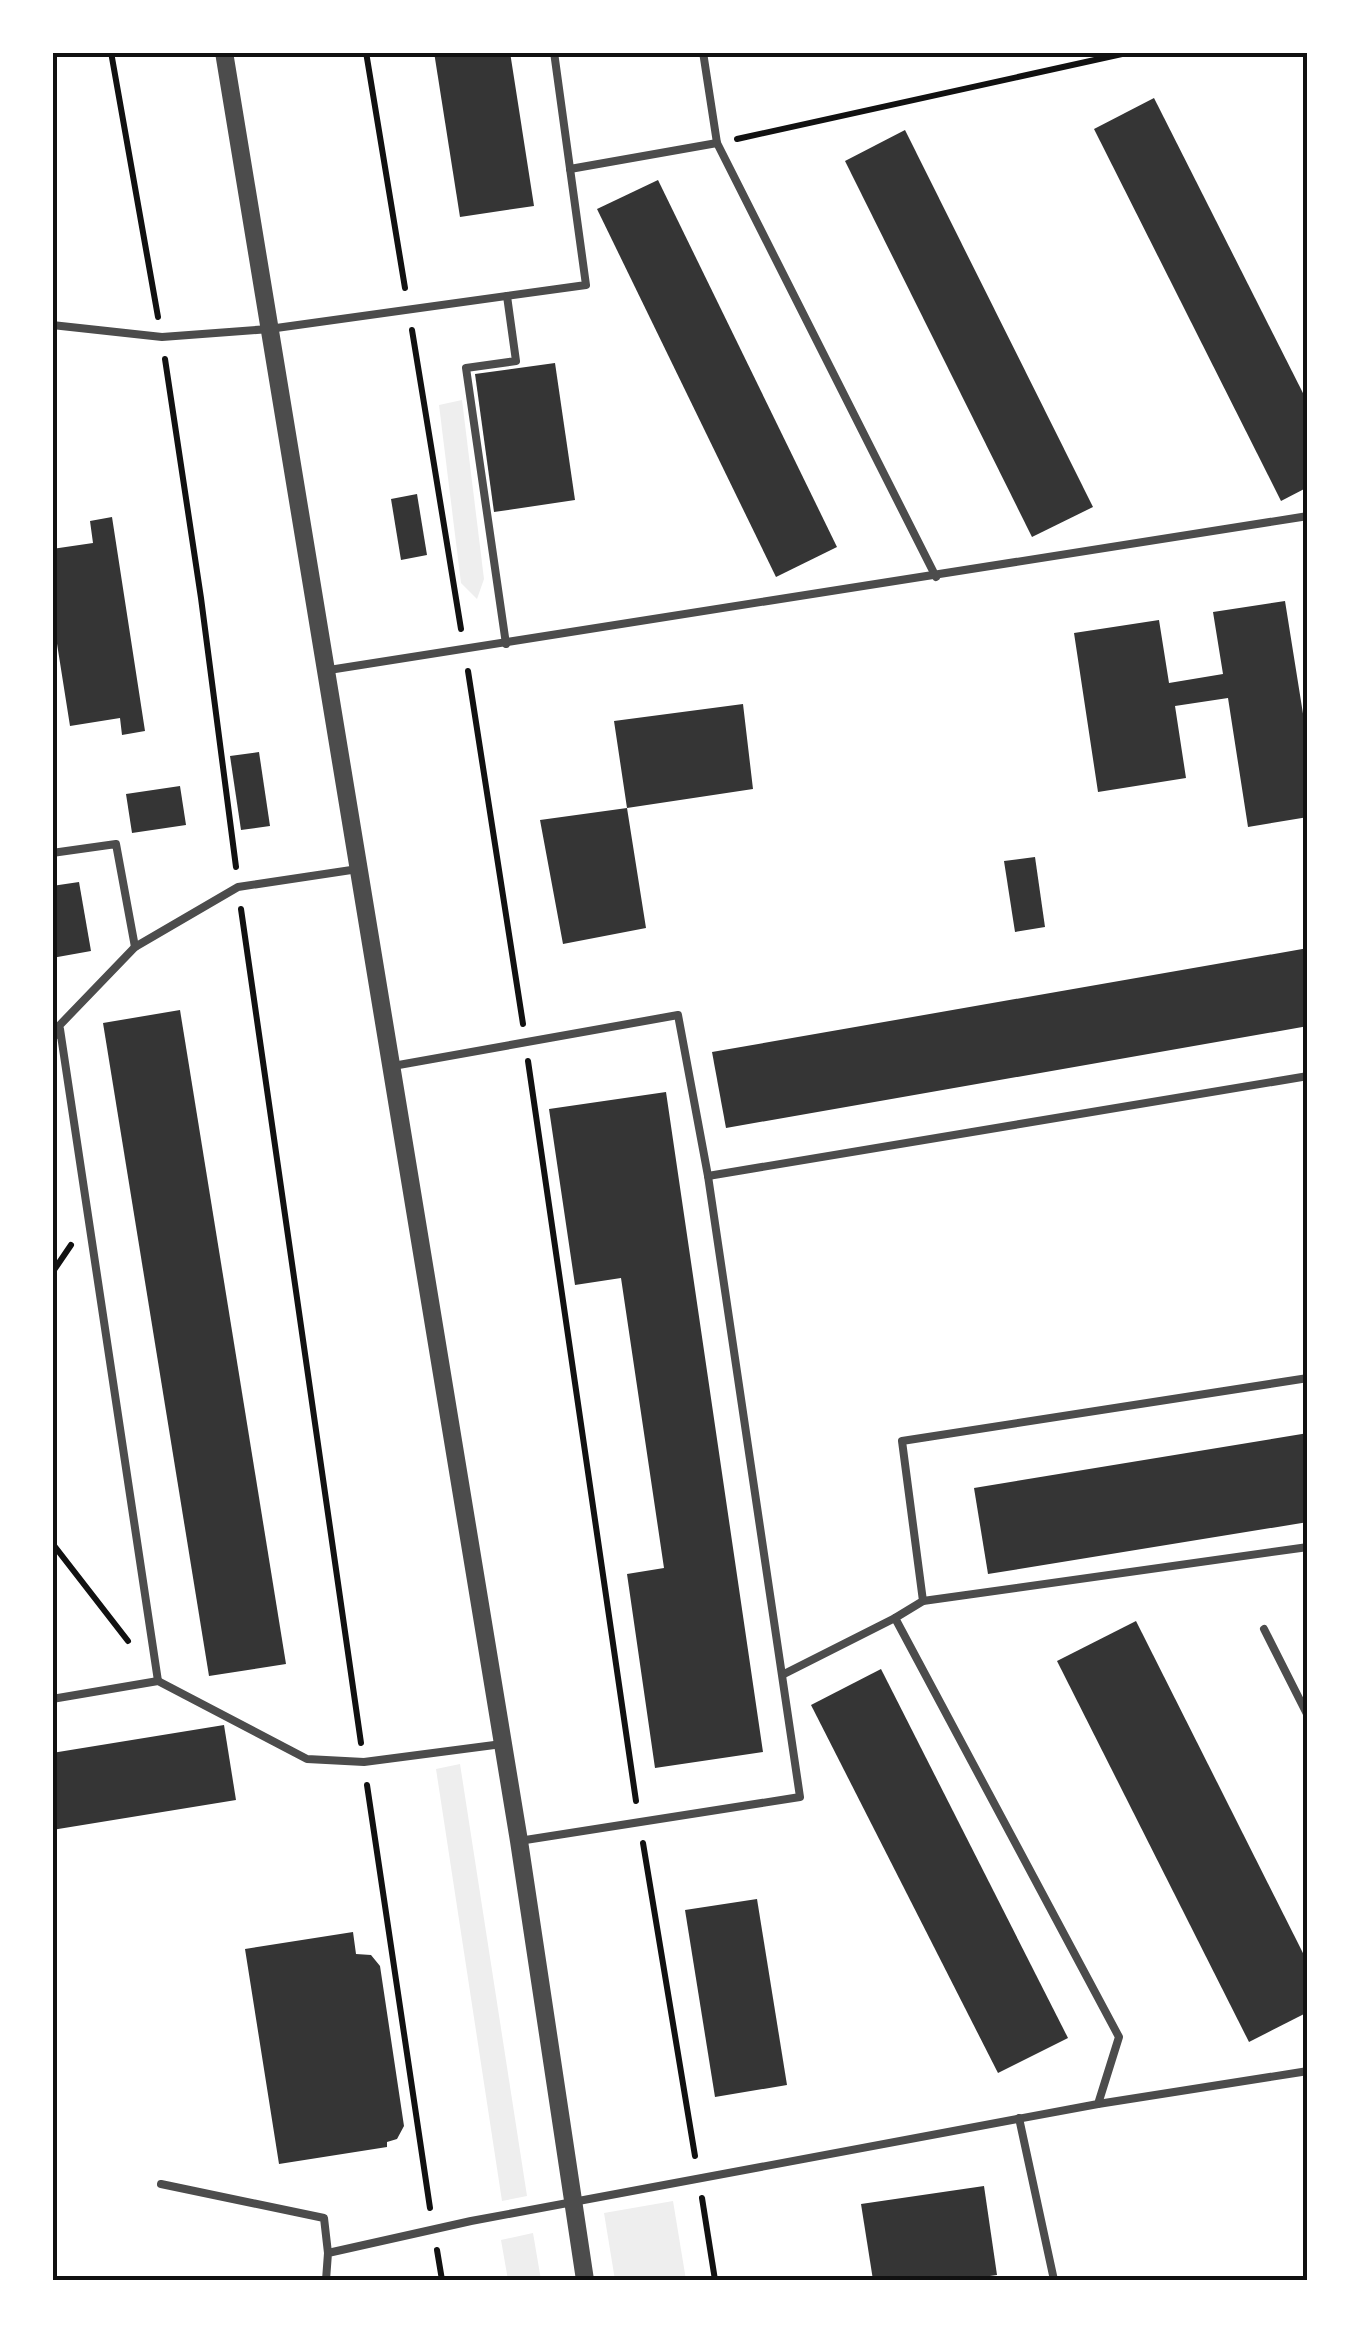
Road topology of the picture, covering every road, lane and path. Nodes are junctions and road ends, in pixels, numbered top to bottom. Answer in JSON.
{"nodes":[{"id":1,"x":111,"y":52,"type":"edge"},
{"id":2,"x":224,"y":52,"type":"edge"},
{"id":3,"x":366,"y":52,"type":"edge"},
{"id":4,"x":554,"y":52,"type":"edge"},
{"id":5,"x":704,"y":52,"type":"edge"},
{"id":6,"x":1131,"y":52,"type":"edge"},
{"id":7,"x":717,"y":143,"type":"junction"},
{"id":8,"x":570,"y":169,"type":"junction"},
{"id":9,"x":507,"y":296,"type":"junction"},
{"id":10,"x":408,"y":309,"type":"junction"},
{"id":11,"x":52,"y":325,"type":"edge"},
{"id":12,"x":269,"y":329,"type":"junction"},
{"id":13,"x":162,"y":338,"type":"junction"},
{"id":14,"x":1308,"y":516,"type":"edge"},
{"id":15,"x":936,"y":576,"type":"junction"},
{"id":16,"x":506,"y":644,"type":"junction"},
{"id":17,"x":465,"y":650,"type":"junction"},
{"id":18,"x":324,"y":670,"type":"junction"},
{"id":19,"x":52,"y":853,"type":"edge"},
{"id":20,"x":358,"y":869,"type":"junction"},
{"id":21,"x":238,"y":887,"type":"junction"},
{"id":22,"x":135,"y":947,"type":"junction"},
{"id":23,"x":56,"y":1029,"type":"edge"},
{"id":24,"x":52,"y":1039,"type":"edge"},
{"id":25,"x":526,"y":1044,"type":"junction"},
{"id":26,"x":392,"y":1066,"type":"junction"},
{"id":27,"x":1308,"y":1076,"type":"edge"},
{"id":28,"x":708,"y":1176,"type":"junction"},
{"id":29,"x":1308,"y":1378,"type":"edge"},
{"id":30,"x":52,"y":1543,"type":"edge"},
{"id":31,"x":1308,"y":1548,"type":"edge"},
{"id":32,"x":923,"y":1601,"type":"junction"},
{"id":33,"x":895,"y":1618,"type":"junction"},
{"id":34,"x":1264,"y":1629,"type":"dead end"},
{"id":35,"x":784,"y":1674,"type":"junction"},
{"id":36,"x":158,"y":1681,"type":"junction"},
{"id":37,"x":52,"y":1699,"type":"edge"},
{"id":38,"x":1308,"y":1716,"type":"edge"},
{"id":39,"x":502,"y":1744,"type":"junction"},
{"id":40,"x":364,"y":1762,"type":"junction"},
{"id":41,"x":640,"y":1822,"type":"junction"},
{"id":42,"x":519,"y":1841,"type":"junction"},
{"id":43,"x":1308,"y":2071,"type":"edge"},
{"id":44,"x":1098,"y":2104,"type":"junction"},
{"id":45,"x":1020,"y":2118,"type":"junction"},
{"id":46,"x":699,"y":2178,"type":"junction"},
{"id":47,"x":161,"y":2184,"type":"dead end"},
{"id":48,"x":572,"y":2202,"type":"junction"},
{"id":49,"x":434,"y":2229,"type":"junction"},
{"id":50,"x":328,"y":2253,"type":"junction"},
{"id":51,"x":326,"y":2280,"type":"edge"},
{"id":52,"x":442,"y":2280,"type":"edge"},
{"id":53,"x":585,"y":2280,"type":"edge"},
{"id":54,"x":716,"y":2280,"type":"edge"},
{"id":55,"x":1054,"y":2280,"type":"edge"}],
"edges":[{"from":1,"to":13,"type":"path"},
{"from":2,"to":12,"type":"street"},
{"from":3,"to":10,"type":"path"},
{"from":4,"to":8,"type":"lane"},
{"from":5,"to":7,"type":"lane"},
{"from":6,"to":7,"type":"path"},
{"from":7,"to":8,"type":"lane"},
{"from":7,"to":15,"type":"lane"},
{"from":8,"to":9,"type":"lane"},
{"from":9,"to":10,"type":"lane"},
{"from":9,"to":16,"type":"lane"},
{"from":10,"to":12,"type":"lane"},
{"from":10,"to":17,"type":"path"},
{"from":11,"to":13,"type":"lane"},
{"from":12,"to":13,"type":"lane"},
{"from":12,"to":18,"type":"street"},
{"from":13,"to":21,"type":"path"},
{"from":14,"to":15,"type":"lane"},
{"from":15,"to":16,"type":"lane"},
{"from":16,"to":17,"type":"lane"},
{"from":17,"to":18,"type":"lane"},
{"from":17,"to":25,"type":"path"},
{"from":18,"to":20,"type":"street"},
{"from":19,"to":22,"type":"lane"},
{"from":20,"to":21,"type":"lane"},
{"from":20,"to":26,"type":"street"},
{"from":21,"to":22,"type":"lane"},
{"from":21,"to":40,"type":"path"},
{"from":22,"to":23,"type":"lane"},
{"from":23,"to":24,"type":"lane"},
{"from":23,"to":36,"type":"lane"},
{"from":25,"to":26,"type":"lane"},
{"from":25,"to":28,"type":"lane"},
{"from":25,"to":41,"type":"path"},
{"from":26,"to":39,"type":"street"},
{"from":27,"to":28,"type":"lane"},
{"from":28,"to":35,"type":"lane"},
{"from":29,"to":32,"type":"lane"},
{"from":30,"to":36,"type":"path"},
{"from":31,"to":32,"type":"lane"},
{"from":32,"to":33,"type":"lane"},
{"from":33,"to":35,"type":"lane"},
{"from":33,"to":44,"type":"lane"},
{"from":34,"to":38,"type":"lane"},
{"from":35,"to":41,"type":"lane"},
{"from":36,"to":37,"type":"lane"},
{"from":36,"to":40,"type":"lane"},
{"from":39,"to":40,"type":"lane"},
{"from":39,"to":42,"type":"street"},
{"from":40,"to":49,"type":"path"},
{"from":41,"to":42,"type":"lane"},
{"from":41,"to":46,"type":"path"},
{"from":42,"to":48,"type":"street"},
{"from":43,"to":44,"type":"lane"},
{"from":44,"to":45,"type":"lane"},
{"from":45,"to":46,"type":"lane"},
{"from":45,"to":55,"type":"lane"},
{"from":46,"to":48,"type":"lane"},
{"from":46,"to":54,"type":"path"},
{"from":47,"to":50,"type":"lane"},
{"from":48,"to":49,"type":"lane"},
{"from":48,"to":53,"type":"street"},
{"from":49,"to":50,"type":"lane"},
{"from":49,"to":52,"type":"path"},
{"from":50,"to":51,"type":"lane"}]}
